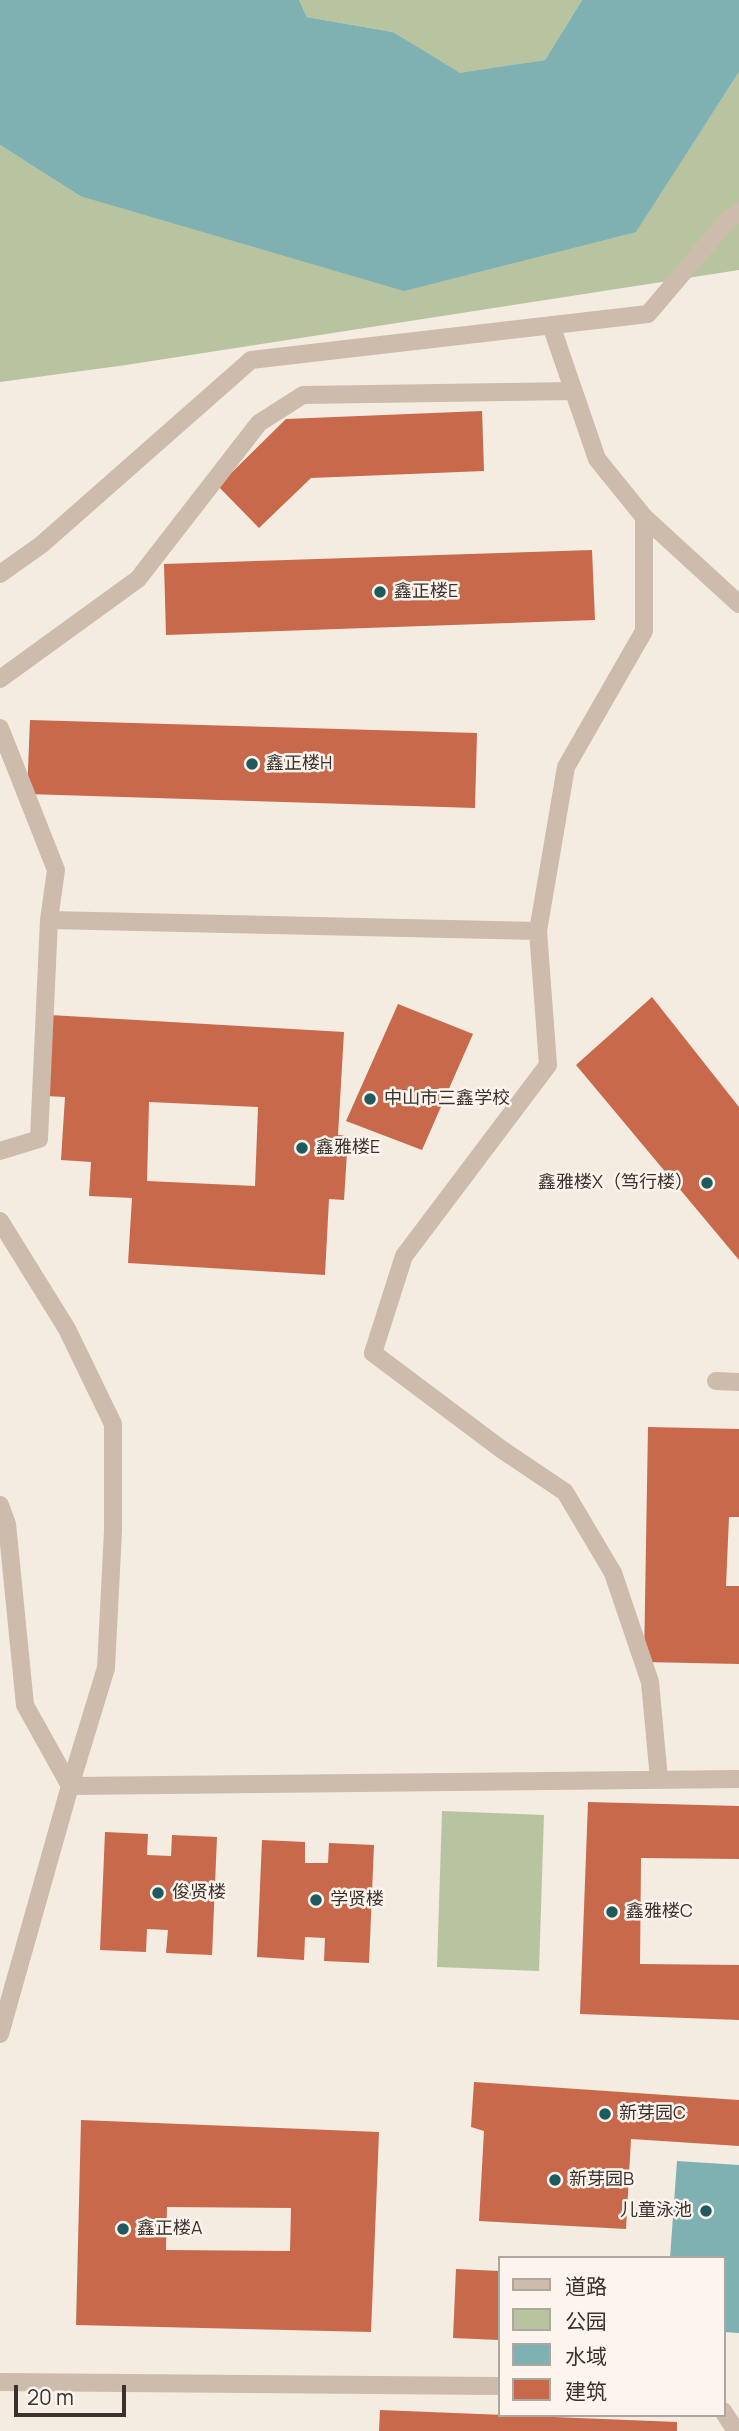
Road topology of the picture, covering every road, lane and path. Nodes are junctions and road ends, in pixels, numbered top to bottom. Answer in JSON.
{"nodes":[{"id":1,"x":739,"y":212,"type":"edge"},
{"id":2,"x":551,"y":325,"type":"junction"},
{"id":3,"x":574,"y":391,"type":"junction"},
{"id":4,"x":644,"y":517,"type":"junction"},
{"id":5,"x":0,"y":574,"type":"edge"},
{"id":6,"x":739,"y":604,"type":"edge"},
{"id":7,"x":0,"y":679,"type":"edge"},
{"id":8,"x":0,"y":728,"type":"edge"},
{"id":9,"x":49,"y":920,"type":"junction"},
{"id":10,"x":538,"y":931,"type":"junction"},
{"id":11,"x":0,"y":1151,"type":"edge"},
{"id":12,"x":0,"y":1221,"type":"edge"},
{"id":13,"x":716,"y":1381,"type":"dead end"},
{"id":14,"x":739,"y":1382,"type":"edge"},
{"id":15,"x":0,"y":1505,"type":"edge"},
{"id":16,"x":659,"y":1779,"type":"junction"},
{"id":17,"x":739,"y":1779,"type":"edge"},
{"id":18,"x":70,"y":1786,"type":"junction"},
{"id":19,"x":0,"y":2034,"type":"edge"},
{"id":20,"x":0,"y":2382,"type":"edge"},
{"id":21,"x":498,"y":2386,"type":"edge"},
{"id":22,"x":725,"y":2414,"type":"edge"},
{"id":23,"x":736,"y":2431,"type":"edge"}],
"edges":[{"from":1,"to":2,"type":"street"},
{"from":2,"to":3,"type":"street"},
{"from":2,"to":5,"type":"street"},
{"from":3,"to":4,"type":"street"},
{"from":3,"to":7,"type":"street"},
{"from":4,"to":6,"type":"street"},
{"from":4,"to":10,"type":"street"},
{"from":8,"to":9,"type":"street"},
{"from":9,"to":10,"type":"street"},
{"from":9,"to":11,"type":"street"},
{"from":10,"to":16,"type":"street"},
{"from":12,"to":18,"type":"street"},
{"from":13,"to":14,"type":"street"},
{"from":15,"to":18,"type":"street"},
{"from":16,"to":17,"type":"street"},
{"from":16,"to":18,"type":"street"},
{"from":18,"to":19,"type":"street"},
{"from":20,"to":21,"type":"street"},
{"from":22,"to":23,"type":"street"}]}
